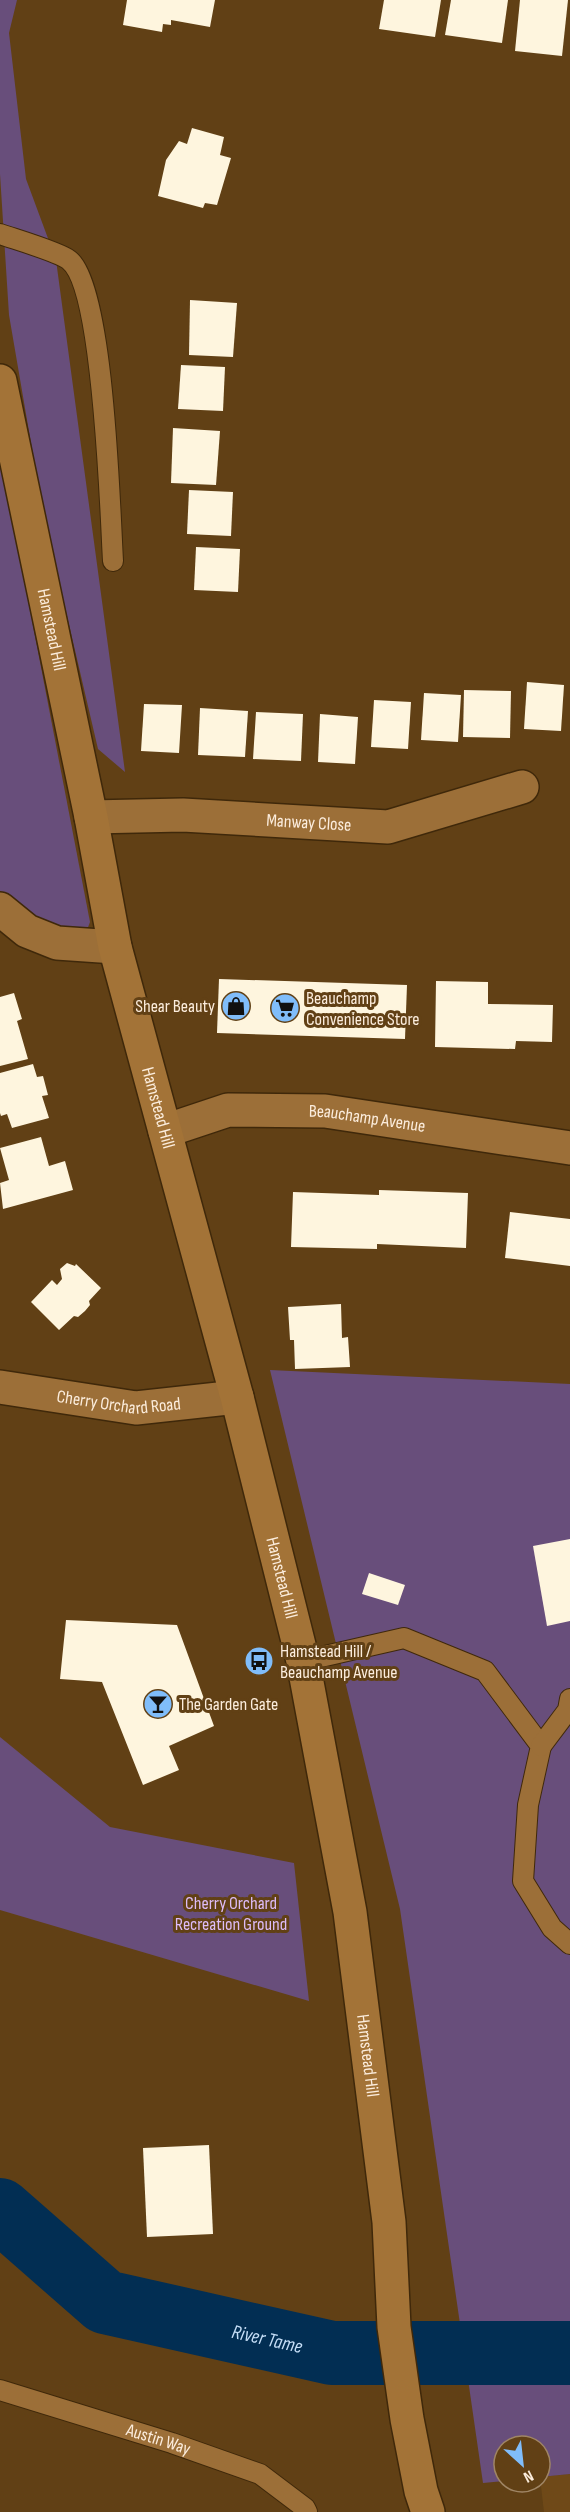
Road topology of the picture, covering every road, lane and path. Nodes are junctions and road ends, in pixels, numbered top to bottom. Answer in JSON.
{"nodes":[{"id":1,"x":0,"y":234,"type":"edge"},
{"id":2,"x":0,"y":381,"type":"edge"},
{"id":3,"x":113,"y":561,"type":"dead end"},
{"id":4,"x":522,"y":788,"type":"dead end"},
{"id":5,"x":91,"y":817,"type":"junction"},
{"id":6,"x":0,"y":909,"type":"edge"},
{"id":7,"x":115,"y":947,"type":"junction"},
{"id":8,"x":165,"y":1131,"type":"junction"},
{"id":9,"x":570,"y":1148,"type":"edge"},
{"id":10,"x":0,"y":1387,"type":"edge"},
{"id":11,"x":237,"y":1397,"type":"junction"},
{"id":12,"x":303,"y":1661,"type":"junction"},
{"id":13,"x":570,"y":1699,"type":"edge"},
{"id":14,"x":541,"y":1746,"type":"junction"},
{"id":15,"x":570,"y":1944,"type":"edge"},
{"id":16,"x":0,"y":2390,"type":"edge"},
{"id":17,"x":307,"y":2512,"type":"edge"},
{"id":18,"x":428,"y":2512,"type":"edge"}],
"edges":[{"from":1,"to":3,"type":"lane"},
{"from":2,"to":5,"type":"main road","name":"Hamstead Hill"},
{"from":4,"to":5,"type":"street","name":"Manway Close"},
{"from":5,"to":7,"type":"main road","name":"Hamstead Hill"},
{"from":6,"to":7,"type":"street"},
{"from":7,"to":8,"type":"main road","name":"Hamstead Hill"},
{"from":8,"to":9,"type":"street","name":"Beauchamp Avenue"},
{"from":8,"to":11,"type":"main road","name":"Hamstead Hill"},
{"from":10,"to":11,"type":"street","name":"Cherry Orchard Road"},
{"from":11,"to":12,"type":"main road","name":"Hamstead Hill"},
{"from":12,"to":14,"type":"lane"},
{"from":12,"to":18,"type":"main road","name":"Hamstead Hill"},
{"from":13,"to":14,"type":"lane"},
{"from":14,"to":15,"type":"lane"},
{"from":16,"to":17,"type":"lane","name":"Austin Way"}]}
